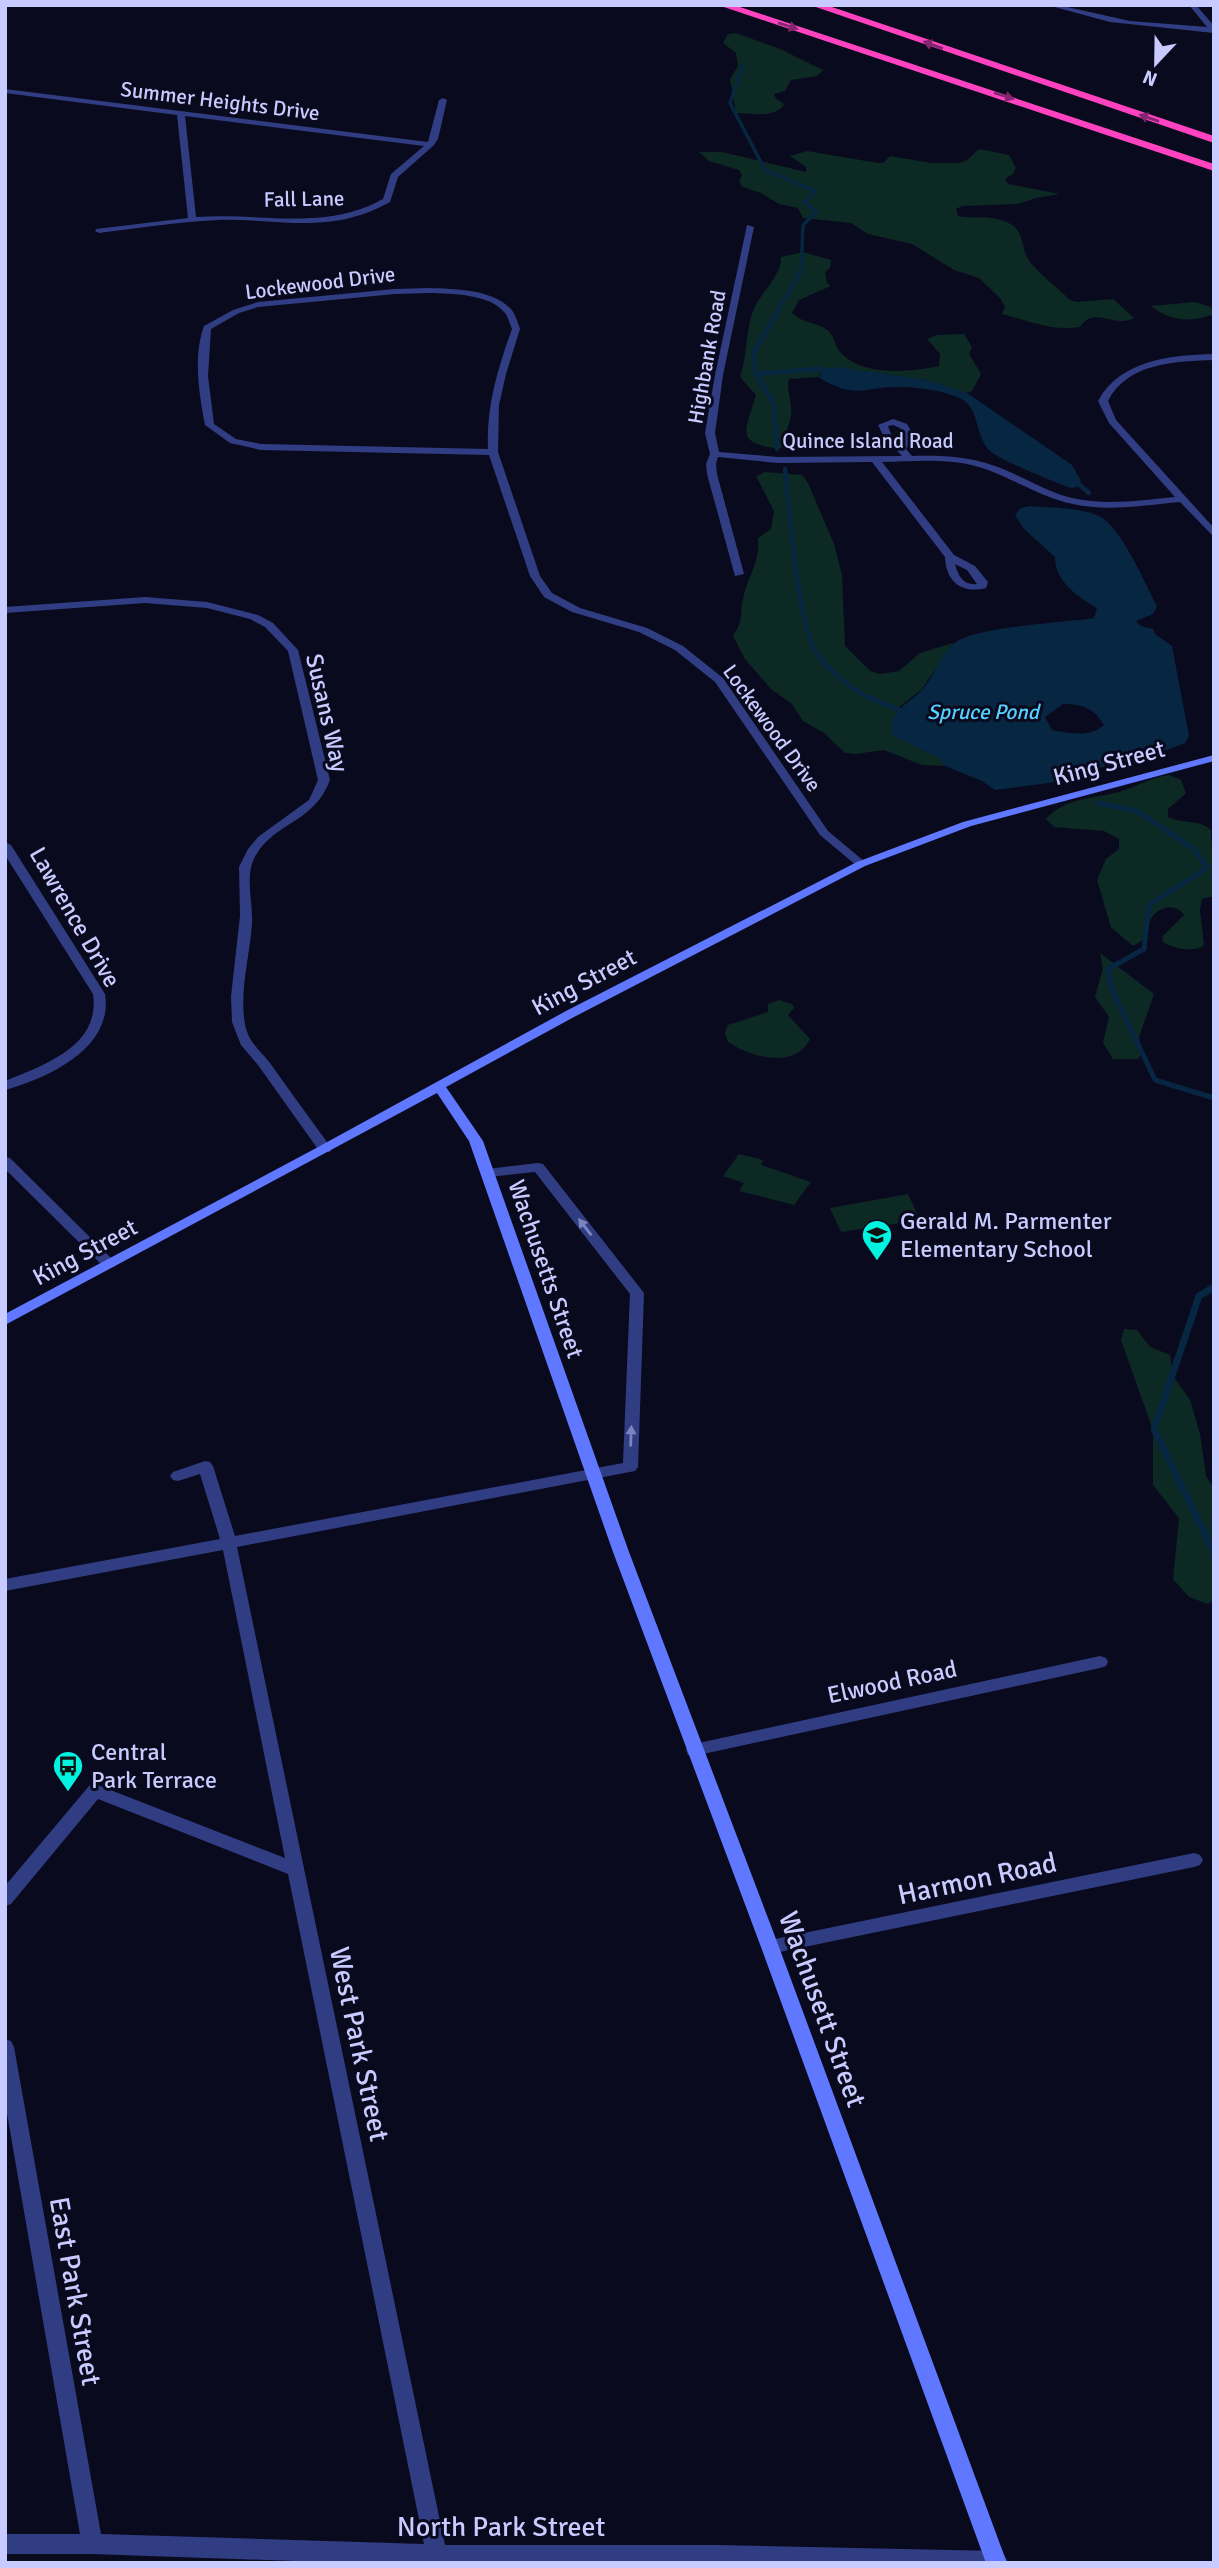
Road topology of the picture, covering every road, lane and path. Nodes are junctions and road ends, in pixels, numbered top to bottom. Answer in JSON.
{"nodes":[{"id":1,"x":723,"y":5,"type":"edge"},
{"id":2,"x":815,"y":5,"type":"edge"},
{"id":3,"x":1050,"y":5,"type":"edge"},
{"id":4,"x":1072,"y":5,"type":"edge"},
{"id":5,"x":1192,"y":5,"type":"edge"},
{"id":6,"x":1205,"y":22,"type":"junction"},
{"id":7,"x":1213,"y":30,"type":"edge"},
{"id":8,"x":5,"y":91,"type":"edge"},
{"id":9,"x":443,"y":100,"type":"dead end"},
{"id":10,"x":181,"y":114,"type":"junction"},
{"id":11,"x":1214,"y":140,"type":"edge"},
{"id":12,"x":430,"y":145,"type":"junction"},
{"id":13,"x":1214,"y":168,"type":"edge"},
{"id":14,"x":192,"y":220,"type":"junction"},
{"id":15,"x":750,"y":227,"type":"dead end"},
{"id":16,"x":99,"y":231,"type":"dead end"},
{"id":17,"x":1214,"y":357,"type":"edge"},
{"id":18,"x":902,"y":448,"type":"dead end"},
{"id":19,"x":494,"y":452,"type":"junction"},
{"id":20,"x":715,"y":454,"type":"junction"},
{"id":21,"x":908,"y":457,"type":"junction"},
{"id":22,"x":875,"y":459,"type":"junction"},
{"id":23,"x":1181,"y":499,"type":"junction"},
{"id":24,"x":1214,"y":534,"type":"edge"},
{"id":25,"x":950,"y":557,"type":"dead end"},
{"id":26,"x":739,"y":573,"type":"dead end"},
{"id":27,"x":5,"y":610,"type":"edge"},
{"id":28,"x":1214,"y":758,"type":"edge"},
{"id":29,"x":5,"y":845,"type":"edge"},
{"id":30,"x":861,"y":864,"type":"junction"},
{"id":31,"x":439,"y":1086,"type":"junction"},
{"id":32,"x":5,"y":1087,"type":"edge"},
{"id":33,"x":325,"y":1149,"type":"junction"},
{"id":34,"x":5,"y":1161,"type":"edge"},
{"id":35,"x":488,"y":1173,"type":"junction"},
{"id":36,"x":109,"y":1264,"type":"junction"},
{"id":37,"x":5,"y":1320,"type":"edge"},
{"id":38,"x":594,"y":1475,"type":"junction"},
{"id":39,"x":178,"y":1476,"type":"dead end"},
{"id":40,"x":229,"y":1544,"type":"junction"},
{"id":41,"x":5,"y":1585,"type":"edge"},
{"id":42,"x":1100,"y":1662,"type":"dead end"},
{"id":43,"x":694,"y":1749,"type":"junction"},
{"id":44,"x":1194,"y":1860,"type":"dead end"},
{"id":45,"x":296,"y":1870,"type":"junction"},
{"id":46,"x":5,"y":1899,"type":"edge"},
{"id":47,"x":770,"y":1947,"type":"junction"},
{"id":48,"x":5,"y":2048,"type":"edge"},
{"id":49,"x":5,"y":2544,"type":"edge"},
{"id":50,"x":92,"y":2544,"type":"junction"},
{"id":51,"x":437,"y":2555,"type":"junction"},
{"id":52,"x":997,"y":2562,"type":"edge"}],
"edges":[{"from":1,"to":13,"type":"highway","one_way":true},
{"from":11,"to":2,"type":"highway","one_way":true},
{"from":3,"to":7,"type":"street"},
{"from":4,"to":6,"type":"street"},
{"from":5,"to":6,"type":"street"},
{"from":6,"to":7,"type":"street"},
{"from":8,"to":10,"type":"street","name":"Summer Heights Drive"},
{"from":9,"to":12,"type":"street"},
{"from":10,"to":12,"type":"street","name":"Summer Heights Drive"},
{"from":10,"to":14,"type":"street"},
{"from":12,"to":14,"type":"street","name":"Fall Lane"},
{"from":14,"to":16,"type":"street","name":"Fall Lane"},
{"from":15,"to":20,"type":"street","name":"Highbank Road"},
{"from":17,"to":23,"type":"street"},
{"from":18,"to":21,"type":"street"},
{"from":19,"to":19,"type":"street","name":"Lockewood Drive"},
{"from":19,"to":30,"type":"street","name":"Lockewood Drive"},
{"from":20,"to":22,"type":"street","name":"Quince Island Road"},
{"from":20,"to":26,"type":"street","name":"Highbank Road"},
{"from":21,"to":22,"type":"street","name":"Quince Island Road"},
{"from":21,"to":23,"type":"street","name":"Quince Island Road"},
{"from":22,"to":25,"type":"street"},
{"from":23,"to":24,"type":"street"},
{"from":27,"to":33,"type":"street","name":"Susans Way"},
{"from":28,"to":30,"type":"main road","name":"King Street"},
{"from":29,"to":32,"type":"street","name":"Lawrence Drive"},
{"from":30,"to":31,"type":"main road","name":"King Street"},
{"from":31,"to":33,"type":"main road","name":"King Street"},
{"from":31,"to":35,"type":"main road","name":"Wachusetts Street"},
{"from":33,"to":36,"type":"main road","name":"King Street"},
{"from":34,"to":36,"type":"street"},
{"from":35,"to":38,"type":"main road","name":"Wachusetts Street"},
{"from":38,"to":35,"type":"street","one_way":true},
{"from":36,"to":37,"type":"main road","name":"King Street"},
{"from":38,"to":40,"type":"street"},
{"from":38,"to":43,"type":"main road","name":"Wachusett Street"},
{"from":39,"to":40,"type":"street","name":"West Park Street"},
{"from":40,"to":41,"type":"street"},
{"from":40,"to":45,"type":"street","name":"West Park Street"},
{"from":42,"to":43,"type":"street","name":"Elwood Road"},
{"from":43,"to":47,"type":"main road","name":"Wachusett Street"},
{"from":44,"to":47,"type":"street","name":"Harmon Road"},
{"from":45,"to":46,"type":"street"},
{"from":45,"to":51,"type":"street","name":"West Park Street"},
{"from":47,"to":52,"type":"main road","name":"Wachusett Street"},
{"from":48,"to":50,"type":"street","name":"East Park Street"},
{"from":49,"to":50,"type":"street","name":"North Park Street"},
{"from":50,"to":51,"type":"street","name":"North Park Street"},
{"from":51,"to":52,"type":"street","name":"North Park Street"}]}
